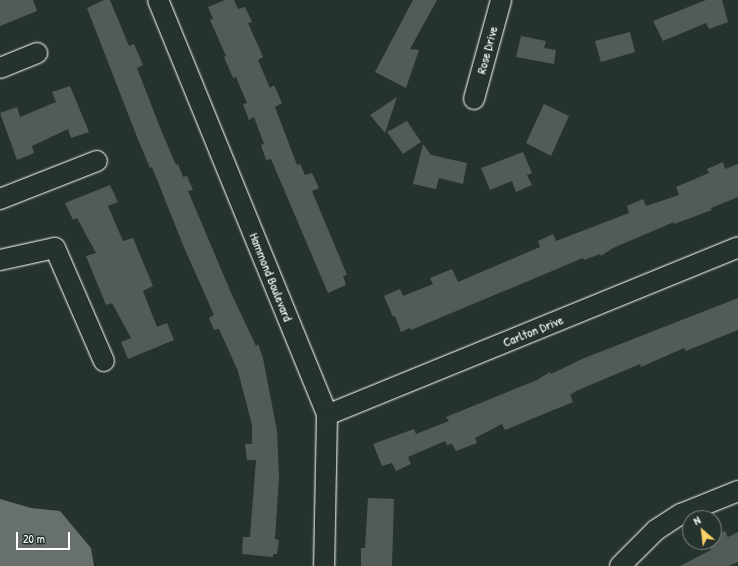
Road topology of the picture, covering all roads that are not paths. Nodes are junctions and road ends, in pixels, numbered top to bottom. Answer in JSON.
{"nodes":[{"id":1,"x":158,"y":0,"type":"edge"},
{"id":2,"x":501,"y":0,"type":"edge"},
{"id":3,"x":38,"y":53,"type":"dead end"},
{"id":4,"x":0,"y":68,"type":"edge"},
{"id":5,"x":474,"y":99,"type":"dead end"},
{"id":6,"x":97,"y":161,"type":"dead end"},
{"id":7,"x":0,"y":199,"type":"edge"},
{"id":8,"x":738,"y":247,"type":"edge"},
{"id":9,"x":0,"y":260,"type":"edge"},
{"id":10,"x":104,"y":361,"type":"dead end"},
{"id":11,"x":327,"y":415,"type":"junction"},
{"id":12,"x":738,"y":491,"type":"edge"},
{"id":13,"x":324,"y":566,"type":"edge"},
{"id":14,"x":620,"y":566,"type":"edge"}],
"edges":[{"from":1,"to":11,"type":"street","name":"Hammond Boulevard"},
{"from":2,"to":5,"type":"street","name":"Rose Drive"},
{"from":3,"to":4,"type":"street"},
{"from":6,"to":7,"type":"street"},
{"from":8,"to":11,"type":"street","name":"Carlton Drive"},
{"from":9,"to":10,"type":"street"},
{"from":11,"to":13,"type":"street","name":"Hammond Boulevard"},
{"from":12,"to":14,"type":"street"}]}
